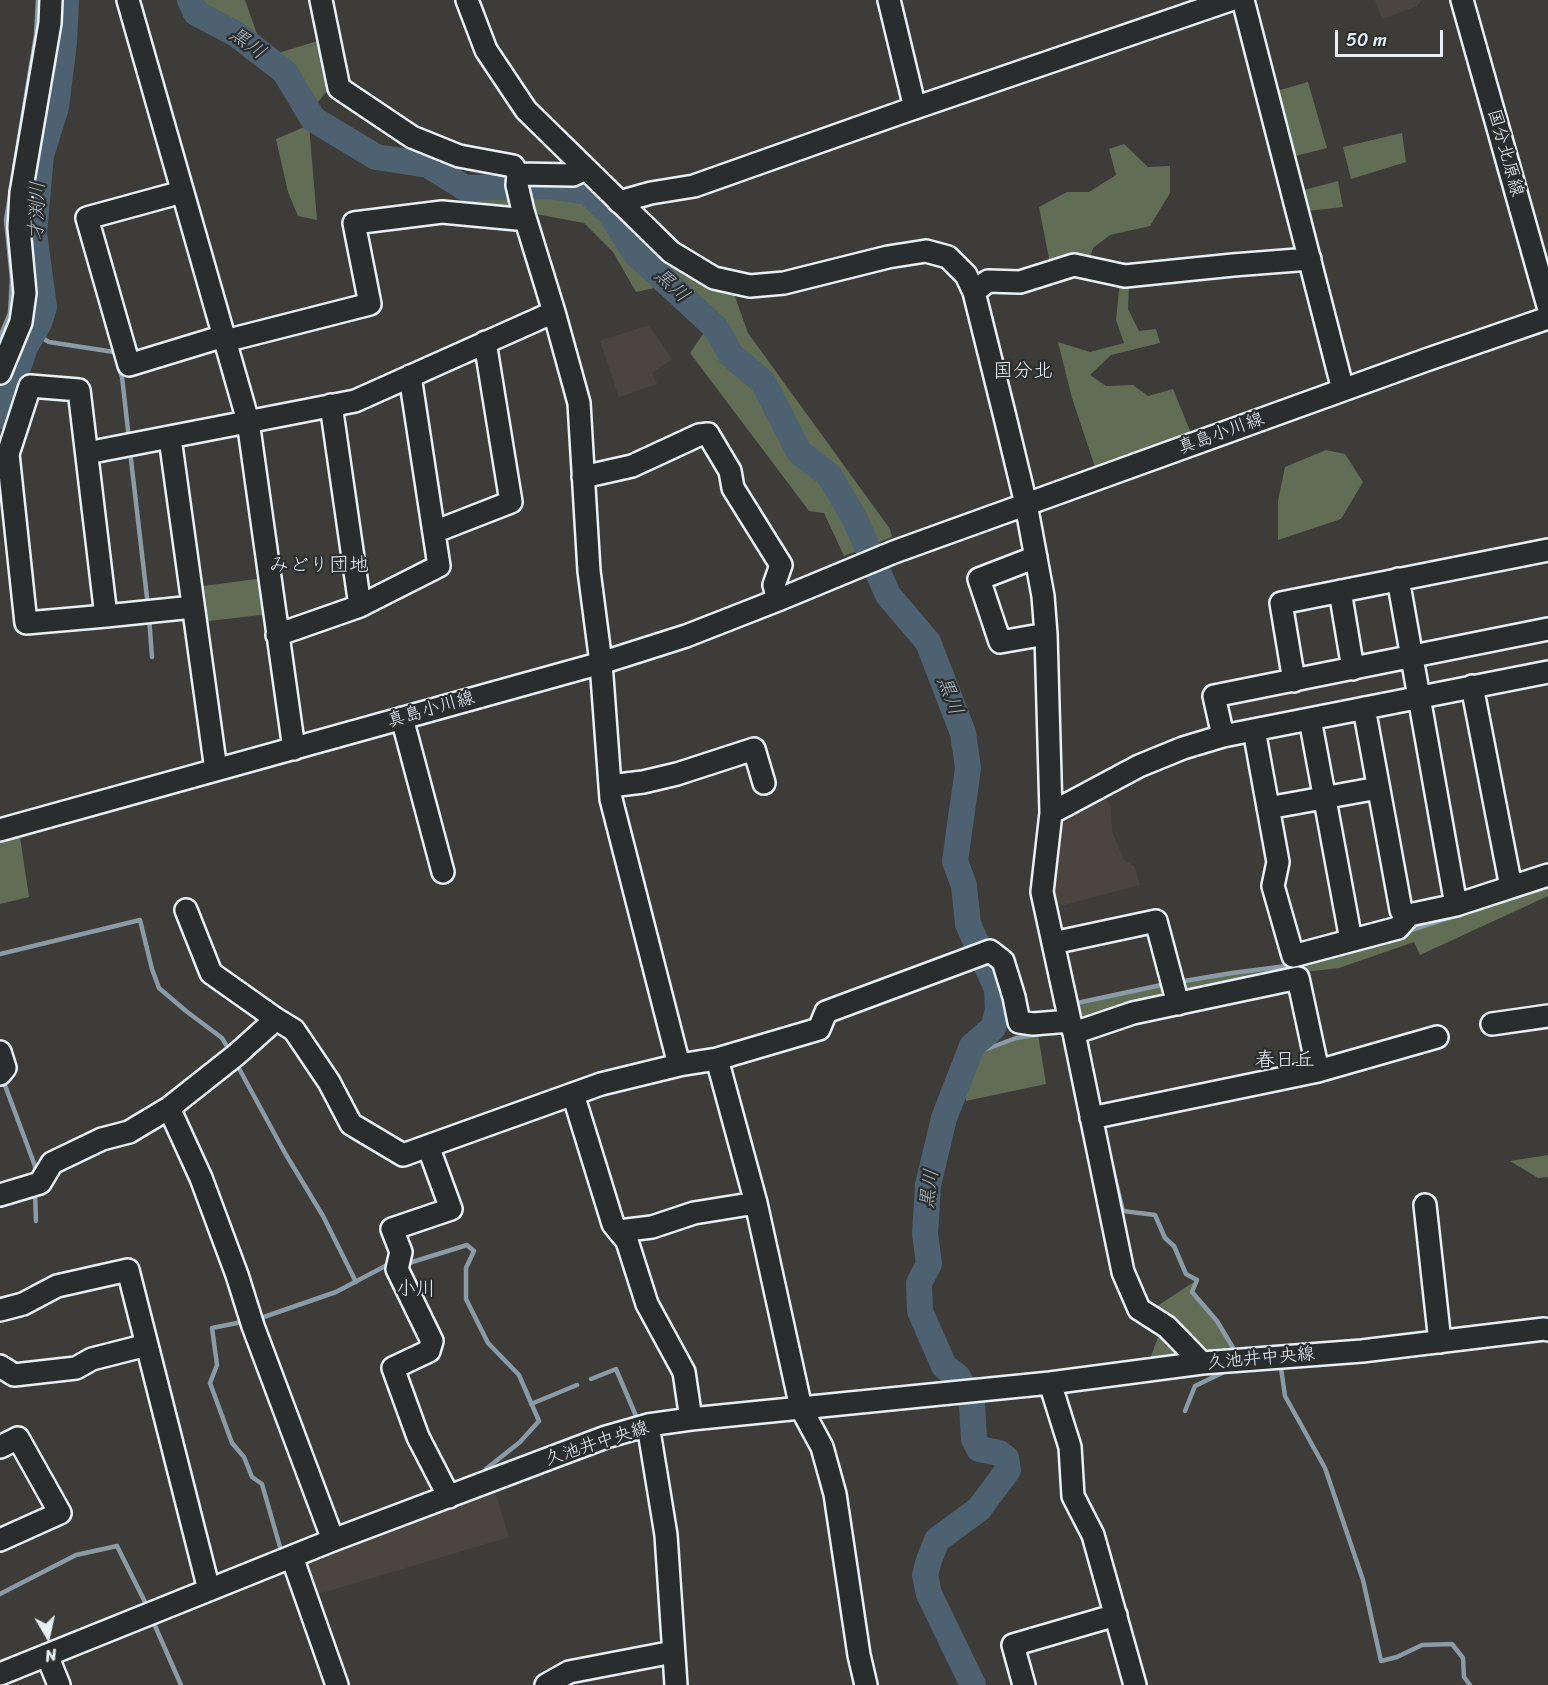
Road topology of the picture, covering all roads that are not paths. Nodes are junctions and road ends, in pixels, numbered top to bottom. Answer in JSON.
{"nodes":[{"id":1,"x":51,"y":0,"type":"edge"},
{"id":2,"x":128,"y":0,"type":"edge"},
{"id":3,"x":321,"y":0,"type":"edge"},
{"id":4,"x":467,"y":0,"type":"edge"},
{"id":5,"x":889,"y":0,"type":"edge"},
{"id":6,"x":1462,"y":0,"type":"edge"},
{"id":7,"x":1239,"y":2,"type":"edge"},
{"id":8,"x":915,"y":108,"type":"junction"},
{"id":9,"x":586,"y":169,"type":"junction"},
{"id":10,"x":518,"y":174,"type":"junction"},
{"id":11,"x":182,"y":192,"type":"junction"},
{"id":12,"x":619,"y":202,"type":"junction"},
{"id":13,"x":524,"y":214,"type":"junction"},
{"id":14,"x":1310,"y":259,"type":"junction"},
{"id":15,"x":974,"y":292,"type":"junction"},
{"id":16,"x":1548,"y":306,"type":"edge"},
{"id":17,"x":554,"y":312,"type":"junction"},
{"id":18,"x":1548,"y":318,"type":"edge"},
{"id":19,"x":225,"y":339,"type":"junction"},
{"id":20,"x":486,"y":342,"type":"junction"},
{"id":21,"x":0,"y":373,"type":"edge"},
{"id":22,"x":410,"y":376,"type":"junction"},
{"id":23,"x":1343,"y":390,"type":"junction"},
{"id":24,"x":331,"y":405,"type":"junction"},
{"id":25,"x":248,"y":421,"type":"junction"},
{"id":26,"x":170,"y":438,"type":"junction"},
{"id":27,"x":87,"y":453,"type":"junction"},
{"id":28,"x":583,"y":477,"type":"junction"},
{"id":29,"x":1026,"y":504,"type":"junction"},
{"id":30,"x":434,"y":532,"type":"junction"},
{"id":31,"x":1548,"y":550,"type":"edge"},
{"id":32,"x":1036,"y":557,"type":"junction"},
{"id":33,"x":1398,"y":579,"type":"junction"},
{"id":34,"x":1340,"y":591,"type":"junction"},
{"id":35,"x":778,"y":600,"type":"junction"},
{"id":36,"x":360,"y":606,"type":"junction"},
{"id":37,"x":193,"y":607,"type":"junction"},
{"id":38,"x":106,"y":616,"type":"junction"},
{"id":39,"x":1548,"y":630,"type":"edge"},
{"id":40,"x":278,"y":634,"type":"junction"},
{"id":41,"x":1046,"y":634,"type":"junction"},
{"id":42,"x":1412,"y":657,"type":"junction"},
{"id":43,"x":601,"y":663,"type":"junction"},
{"id":44,"x":1353,"y":669,"type":"junction"},
{"id":45,"x":1548,"y":672,"type":"edge"},
{"id":46,"x":1294,"y":681,"type":"junction"},
{"id":47,"x":1472,"y":687,"type":"junction"},
{"id":48,"x":1419,"y":696,"type":"junction"},
{"id":49,"x":1364,"y":708,"type":"junction"},
{"id":50,"x":402,"y":718,"type":"junction"},
{"id":51,"x":1310,"y":718,"type":"junction"},
{"id":52,"x":1254,"y":730,"type":"junction"},
{"id":53,"x":1222,"y":736,"type":"junction"},
{"id":54,"x":294,"y":749,"type":"junction"},
{"id":55,"x":216,"y":771,"type":"junction"},
{"id":56,"x":764,"y":783,"type":"dead end"},
{"id":57,"x":610,"y":786,"type":"junction"},
{"id":58,"x":1378,"y":788,"type":"junction"},
{"id":59,"x":1325,"y":798,"type":"junction"},
{"id":60,"x":1268,"y":808,"type":"junction"},
{"id":61,"x":1051,"y":813,"type":"junction"},
{"id":62,"x":0,"y":830,"type":"edge"},
{"id":63,"x":443,"y":873,"type":"dead end"},
{"id":64,"x":1548,"y":875,"type":"edge"},
{"id":65,"x":1511,"y":887,"type":"junction"},
{"id":66,"x":1456,"y":905,"type":"junction"},
{"id":67,"x":186,"y":910,"type":"dead end"},
{"id":68,"x":1409,"y":915,"type":"junction"},
{"id":69,"x":1351,"y":940,"type":"junction"},
{"id":70,"x":1053,"y":943,"type":"junction"},
{"id":71,"x":1178,"y":1004,"type":"junction"},
{"id":72,"x":1548,"y":1016,"type":"edge"},
{"id":73,"x":276,"y":1019,"type":"junction"},
{"id":74,"x":1492,"y":1024,"type":"dead end"},
{"id":75,"x":1072,"y":1027,"type":"junction"},
{"id":76,"x":1437,"y":1036,"type":"dead end"},
{"id":77,"x":717,"y":1059,"type":"junction"},
{"id":78,"x":679,"y":1065,"type":"junction"},
{"id":79,"x":1318,"y":1071,"type":"junction"},
{"id":80,"x":573,"y":1094,"type":"junction"},
{"id":81,"x":169,"y":1108,"type":"junction"},
{"id":82,"x":1091,"y":1118,"type":"junction"},
{"id":83,"x":428,"y":1146,"type":"junction"},
{"id":84,"x":0,"y":1195,"type":"edge"},
{"id":85,"x":756,"y":1203,"type":"junction"},
{"id":86,"x":1425,"y":1205,"type":"dead end"},
{"id":87,"x":619,"y":1231,"type":"junction"},
{"id":88,"x":0,"y":1310,"type":"edge"},
{"id":89,"x":1548,"y":1330,"type":"edge"},
{"id":90,"x":1440,"y":1342,"type":"junction"},
{"id":91,"x":147,"y":1345,"type":"junction"},
{"id":92,"x":1202,"y":1363,"type":"junction"},
{"id":93,"x":0,"y":1366,"type":"edge"},
{"id":94,"x":1050,"y":1383,"type":"junction"},
{"id":95,"x":801,"y":1408,"type":"junction"},
{"id":96,"x":691,"y":1419,"type":"junction"},
{"id":97,"x":648,"y":1425,"type":"junction"},
{"id":98,"x":0,"y":1447,"type":"edge"},
{"id":99,"x":449,"y":1497,"type":"junction"},
{"id":100,"x":0,"y":1540,"type":"edge"},
{"id":101,"x":333,"y":1540,"type":"junction"},
{"id":102,"x":287,"y":1559,"type":"junction"},
{"id":103,"x":210,"y":1590,"type":"junction"},
{"id":104,"x":1116,"y":1615,"type":"junction"},
{"id":105,"x":673,"y":1652,"type":"junction"},
{"id":106,"x":47,"y":1655,"type":"junction"},
{"id":107,"x":0,"y":1674,"type":"edge"},
{"id":108,"x":59,"y":1685,"type":"edge"},
{"id":109,"x":337,"y":1685,"type":"edge"},
{"id":110,"x":546,"y":1685,"type":"edge"},
{"id":111,"x":676,"y":1685,"type":"edge"},
{"id":112,"x":866,"y":1685,"type":"edge"},
{"id":113,"x":1024,"y":1685,"type":"edge"},
{"id":114,"x":1135,"y":1685,"type":"edge"}],
"edges":[{"from":1,"to":21,"type":"street"},
{"from":2,"to":11,"type":"street"},
{"from":3,"to":10,"type":"street"},
{"from":4,"to":9,"type":"street"},
{"from":5,"to":8,"type":"street"},
{"from":6,"to":16,"type":"street","name":"国分北原線"},
{"from":7,"to":8,"type":"street"},
{"from":7,"to":14,"type":"street"},
{"from":8,"to":12,"type":"street"},
{"from":9,"to":10,"type":"street"},
{"from":9,"to":12,"type":"street"},
{"from":10,"to":13,"type":"street"},
{"from":11,"to":19,"type":"street"},
{"from":11,"to":19,"type":"street"},
{"from":12,"to":15,"type":"street"},
{"from":13,"to":17,"type":"street"},
{"from":13,"to":19,"type":"street"},
{"from":14,"to":15,"type":"street"},
{"from":14,"to":23,"type":"street"},
{"from":15,"to":29,"type":"street"},
{"from":17,"to":20,"type":"street"},
{"from":17,"to":28,"type":"street"},
{"from":18,"to":23,"type":"street","name":"真島小川線"},
{"from":19,"to":25,"type":"street"},
{"from":20,"to":22,"type":"street"},
{"from":20,"to":30,"type":"street"},
{"from":22,"to":24,"type":"street"},
{"from":22,"to":30,"type":"street"},
{"from":23,"to":29,"type":"street","name":"真島小川線"},
{"from":24,"to":25,"type":"street"},
{"from":24,"to":36,"type":"street"},
{"from":25,"to":26,"type":"street"},
{"from":25,"to":40,"type":"street"},
{"from":26,"to":27,"type":"street"},
{"from":26,"to":37,"type":"street"},
{"from":27,"to":38,"type":"street"},
{"from":27,"to":38,"type":"street"},
{"from":28,"to":35,"type":"street"},
{"from":28,"to":43,"type":"street"},
{"from":29,"to":32,"type":"street"},
{"from":29,"to":35,"type":"street","name":"真島小川線"},
{"from":30,"to":36,"type":"street"},
{"from":31,"to":33,"type":"street"},
{"from":32,"to":41,"type":"street"},
{"from":32,"to":41,"type":"street"},
{"from":33,"to":34,"type":"street"},
{"from":33,"to":42,"type":"street"},
{"from":34,"to":44,"type":"street"},
{"from":34,"to":46,"type":"street"},
{"from":35,"to":43,"type":"street","name":"真島小川線"},
{"from":36,"to":40,"type":"street"},
{"from":37,"to":38,"type":"street"},
{"from":37,"to":55,"type":"street"},
{"from":39,"to":42,"type":"street"},
{"from":40,"to":54,"type":"street"},
{"from":41,"to":61,"type":"street"},
{"from":42,"to":44,"type":"street"},
{"from":42,"to":48,"type":"street"},
{"from":43,"to":50,"type":"street","name":"真島小川線"},
{"from":43,"to":57,"type":"street"},
{"from":44,"to":46,"type":"street"},
{"from":45,"to":47,"type":"street"},
{"from":46,"to":53,"type":"street"},
{"from":47,"to":48,"type":"street"},
{"from":47,"to":65,"type":"street"},
{"from":48,"to":49,"type":"street"},
{"from":48,"to":66,"type":"street"},
{"from":49,"to":51,"type":"street"},
{"from":49,"to":58,"type":"street"},
{"from":50,"to":54,"type":"street","name":"真島小川線"},
{"from":50,"to":63,"type":"street"},
{"from":51,"to":52,"type":"street"},
{"from":51,"to":59,"type":"street"},
{"from":52,"to":53,"type":"street"},
{"from":52,"to":60,"type":"street"},
{"from":53,"to":61,"type":"street"},
{"from":54,"to":55,"type":"street","name":"真島小川線"},
{"from":55,"to":62,"type":"street","name":"真島小川線"},
{"from":56,"to":57,"type":"street"},
{"from":57,"to":78,"type":"street"},
{"from":58,"to":59,"type":"street"},
{"from":58,"to":68,"type":"street"},
{"from":59,"to":60,"type":"street"},
{"from":59,"to":69,"type":"street"},
{"from":60,"to":69,"type":"street"},
{"from":61,"to":70,"type":"street"},
{"from":64,"to":65,"type":"street"},
{"from":65,"to":66,"type":"street"},
{"from":66,"to":68,"type":"street"},
{"from":67,"to":73,"type":"street"},
{"from":68,"to":69,"type":"street"},
{"from":70,"to":71,"type":"street"},
{"from":70,"to":75,"type":"street"},
{"from":71,"to":75,"type":"street"},
{"from":71,"to":79,"type":"street"},
{"from":72,"to":74,"type":"street"},
{"from":73,"to":81,"type":"street"},
{"from":73,"to":83,"type":"street"},
{"from":75,"to":77,"type":"street"},
{"from":75,"to":82,"type":"street"},
{"from":76,"to":79,"type":"street"},
{"from":77,"to":78,"type":"street"},
{"from":77,"to":85,"type":"street"},
{"from":78,"to":80,"type":"street"},
{"from":79,"to":82,"type":"street"},
{"from":80,"to":83,"type":"street"},
{"from":80,"to":87,"type":"street"},
{"from":81,"to":84,"type":"street"},
{"from":81,"to":101,"type":"street"},
{"from":82,"to":92,"type":"street"},
{"from":83,"to":99,"type":"street"},
{"from":85,"to":87,"type":"street"},
{"from":85,"to":95,"type":"street"},
{"from":86,"to":90,"type":"street"},
{"from":87,"to":96,"type":"street"},
{"from":88,"to":91,"type":"street"},
{"from":89,"to":90,"type":"street","name":"久池井中央線"},
{"from":90,"to":92,"type":"street","name":"久池井中央線"},
{"from":91,"to":93,"type":"street"},
{"from":91,"to":103,"type":"street"},
{"from":92,"to":94,"type":"street","name":"久池井中央線"},
{"from":94,"to":95,"type":"street","name":"久池井中央線"},
{"from":94,"to":104,"type":"street"},
{"from":95,"to":96,"type":"street","name":"久池井中央線"},
{"from":95,"to":112,"type":"street"},
{"from":96,"to":97,"type":"street","name":"久池井中央線"},
{"from":97,"to":99,"type":"street","name":"久池井中央線"},
{"from":97,"to":105,"type":"street"},
{"from":98,"to":100,"type":"street"},
{"from":99,"to":101,"type":"street","name":"久池井中央線"},
{"from":101,"to":102,"type":"street","name":"久池井中央線"},
{"from":102,"to":103,"type":"street","name":"久池井中央線"},
{"from":102,"to":109,"type":"street"},
{"from":103,"to":106,"type":"street","name":"久池井中央線"},
{"from":104,"to":113,"type":"street"},
{"from":104,"to":114,"type":"street"},
{"from":105,"to":110,"type":"street"},
{"from":105,"to":111,"type":"street"},
{"from":106,"to":107,"type":"street","name":"久池井中央線"},
{"from":106,"to":108,"type":"street"}]}
